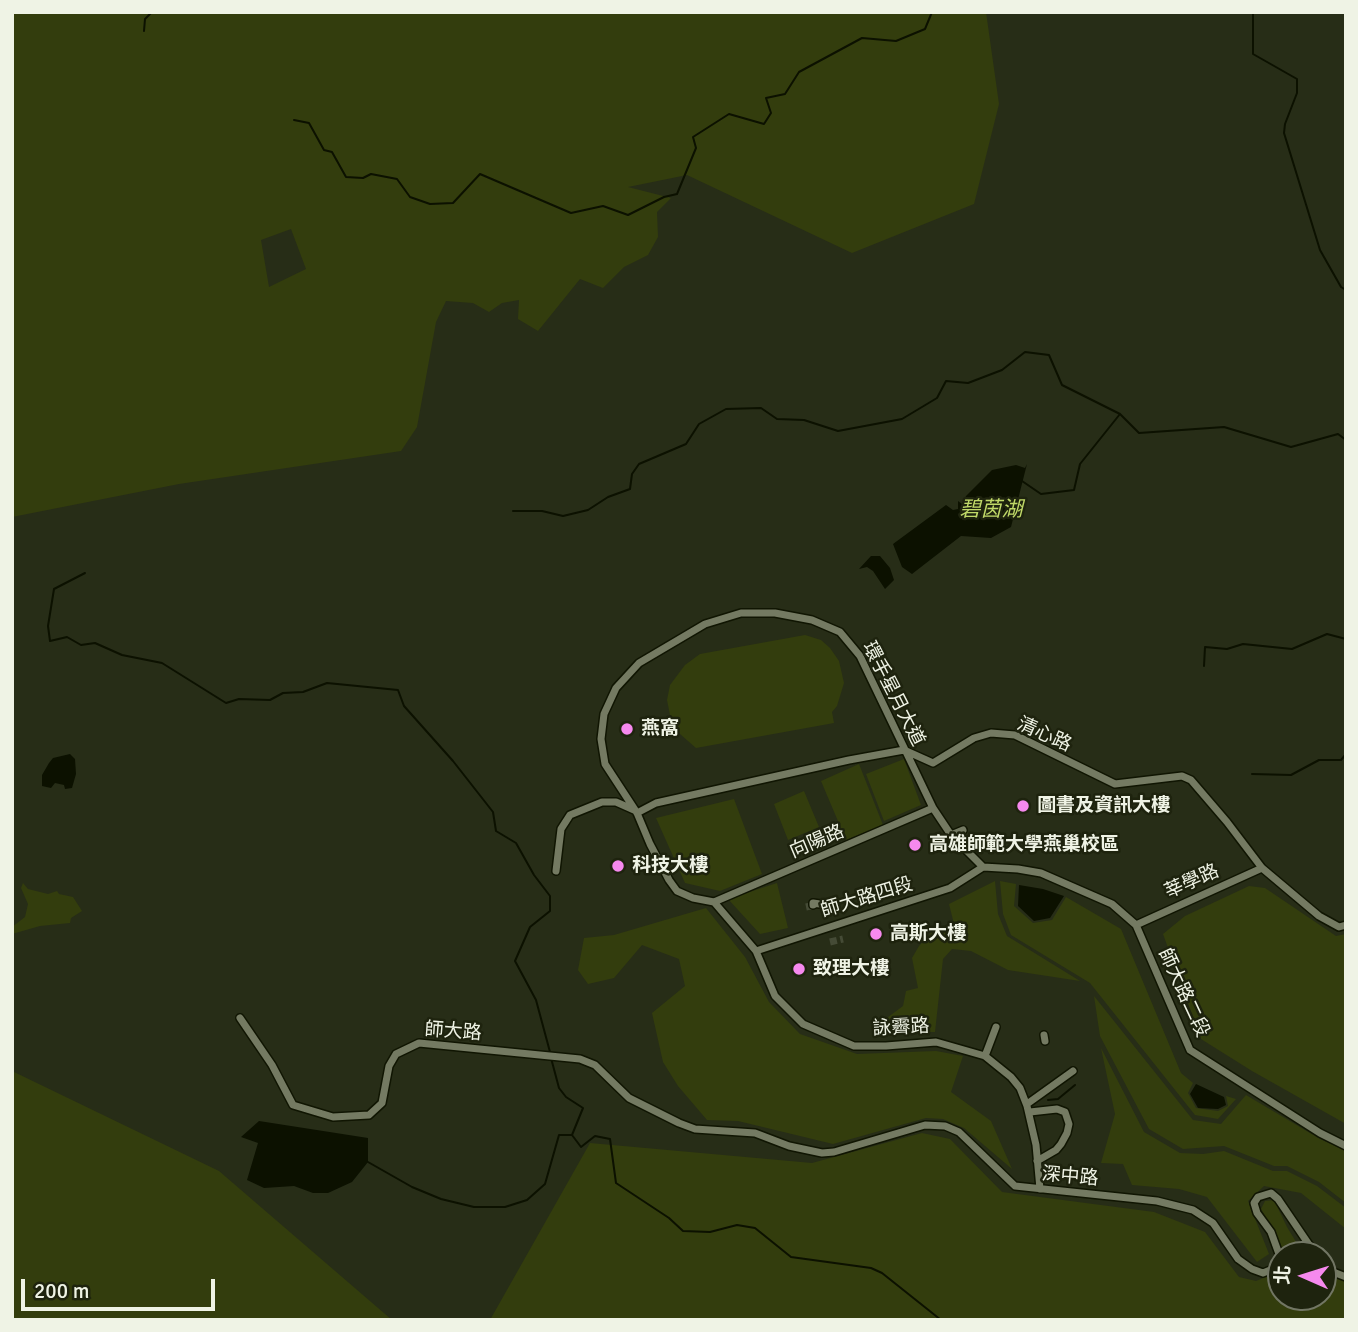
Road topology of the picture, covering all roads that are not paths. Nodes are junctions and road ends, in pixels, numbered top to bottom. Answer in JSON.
{"nodes":[{"id":1,"x":904,"y":750,"type":"junction"},
{"id":2,"x":933,"y":808,"type":"junction"},
{"id":3,"x":637,"y":813,"type":"junction"},
{"id":4,"x":963,"y":830,"type":"dead end"},
{"id":5,"x":951,"y":835,"type":"junction"},
{"id":6,"x":983,"y":867,"type":"junction"},
{"id":7,"x":1262,"y":868,"type":"junction"},
{"id":8,"x":556,"y":871,"type":"dead end"},
{"id":9,"x":714,"y":902,"type":"junction"},
{"id":10,"x":1136,"y":925,"type":"junction"},
{"id":11,"x":1346,"y":925,"type":"edge"},
{"id":12,"x":756,"y":951,"type":"junction"},
{"id":13,"x":240,"y":1018,"type":"dead end"},
{"id":14,"x":996,"y":1027,"type":"dead end"},
{"id":15,"x":985,"y":1056,"type":"junction"},
{"id":16,"x":1073,"y":1071,"type":"dead end"},
{"id":17,"x":1028,"y":1108,"type":"junction"},
{"id":18,"x":695,"y":1129,"type":"joint"},
{"id":19,"x":1346,"y":1146,"type":"edge"},
{"id":20,"x":1037,"y":1161,"type":"junction"},
{"id":21,"x":1039,"y":1188,"type":"junction"},
{"id":22,"x":1274,"y":1241,"type":"edge"},
{"id":23,"x":1306,"y":1241,"type":"edge"},
{"id":24,"x":1267,"y":1271,"type":"edge"}],
"edges":[{"from":1,"to":2,"type":"street","name":"環手星月大道"},
{"from":1,"to":3,"type":"street","name":"清心路"},
{"from":1,"to":3,"type":"street","name":"環手星月大道"},
{"from":1,"to":7,"type":"street","name":"清心路"},
{"from":2,"to":5,"type":"street","name":"環手星月大道"},
{"from":2,"to":9,"type":"street","name":"向陽路"},
{"from":3,"to":8,"type":"street"},
{"from":3,"to":9,"type":"street","name":"環手星月大道"},
{"from":4,"to":5,"type":"street"},
{"from":5,"to":6,"type":"street","name":"環手星月大道"},
{"from":6,"to":10,"type":"street"},
{"from":6,"to":12,"type":"street","name":"師大路四段"},
{"from":7,"to":10,"type":"street","name":"莘學路"},
{"from":7,"to":11,"type":"street","name":"清心路"},
{"from":9,"to":12,"type":"street"},
{"from":10,"to":19,"type":"street","name":"師大路二段"},
{"from":12,"to":15,"type":"street","name":"詠霽路"},
{"from":13,"to":18,"type":"street","name":"師大路"},
{"from":14,"to":15,"type":"street"},
{"from":15,"to":17,"type":"street","name":"詠霽路"},
{"from":16,"to":17,"type":"street"},
{"from":17,"to":20,"type":"street","name":"詠霽路"},
{"from":17,"to":20,"type":"street"},
{"from":18,"to":21,"type":"street","name":"深中路"},
{"from":20,"to":21,"type":"street","name":"詠霽路"},
{"from":21,"to":24,"type":"street","name":"深中路"},
{"from":22,"to":23,"type":"street","name":"深中路"}]}
